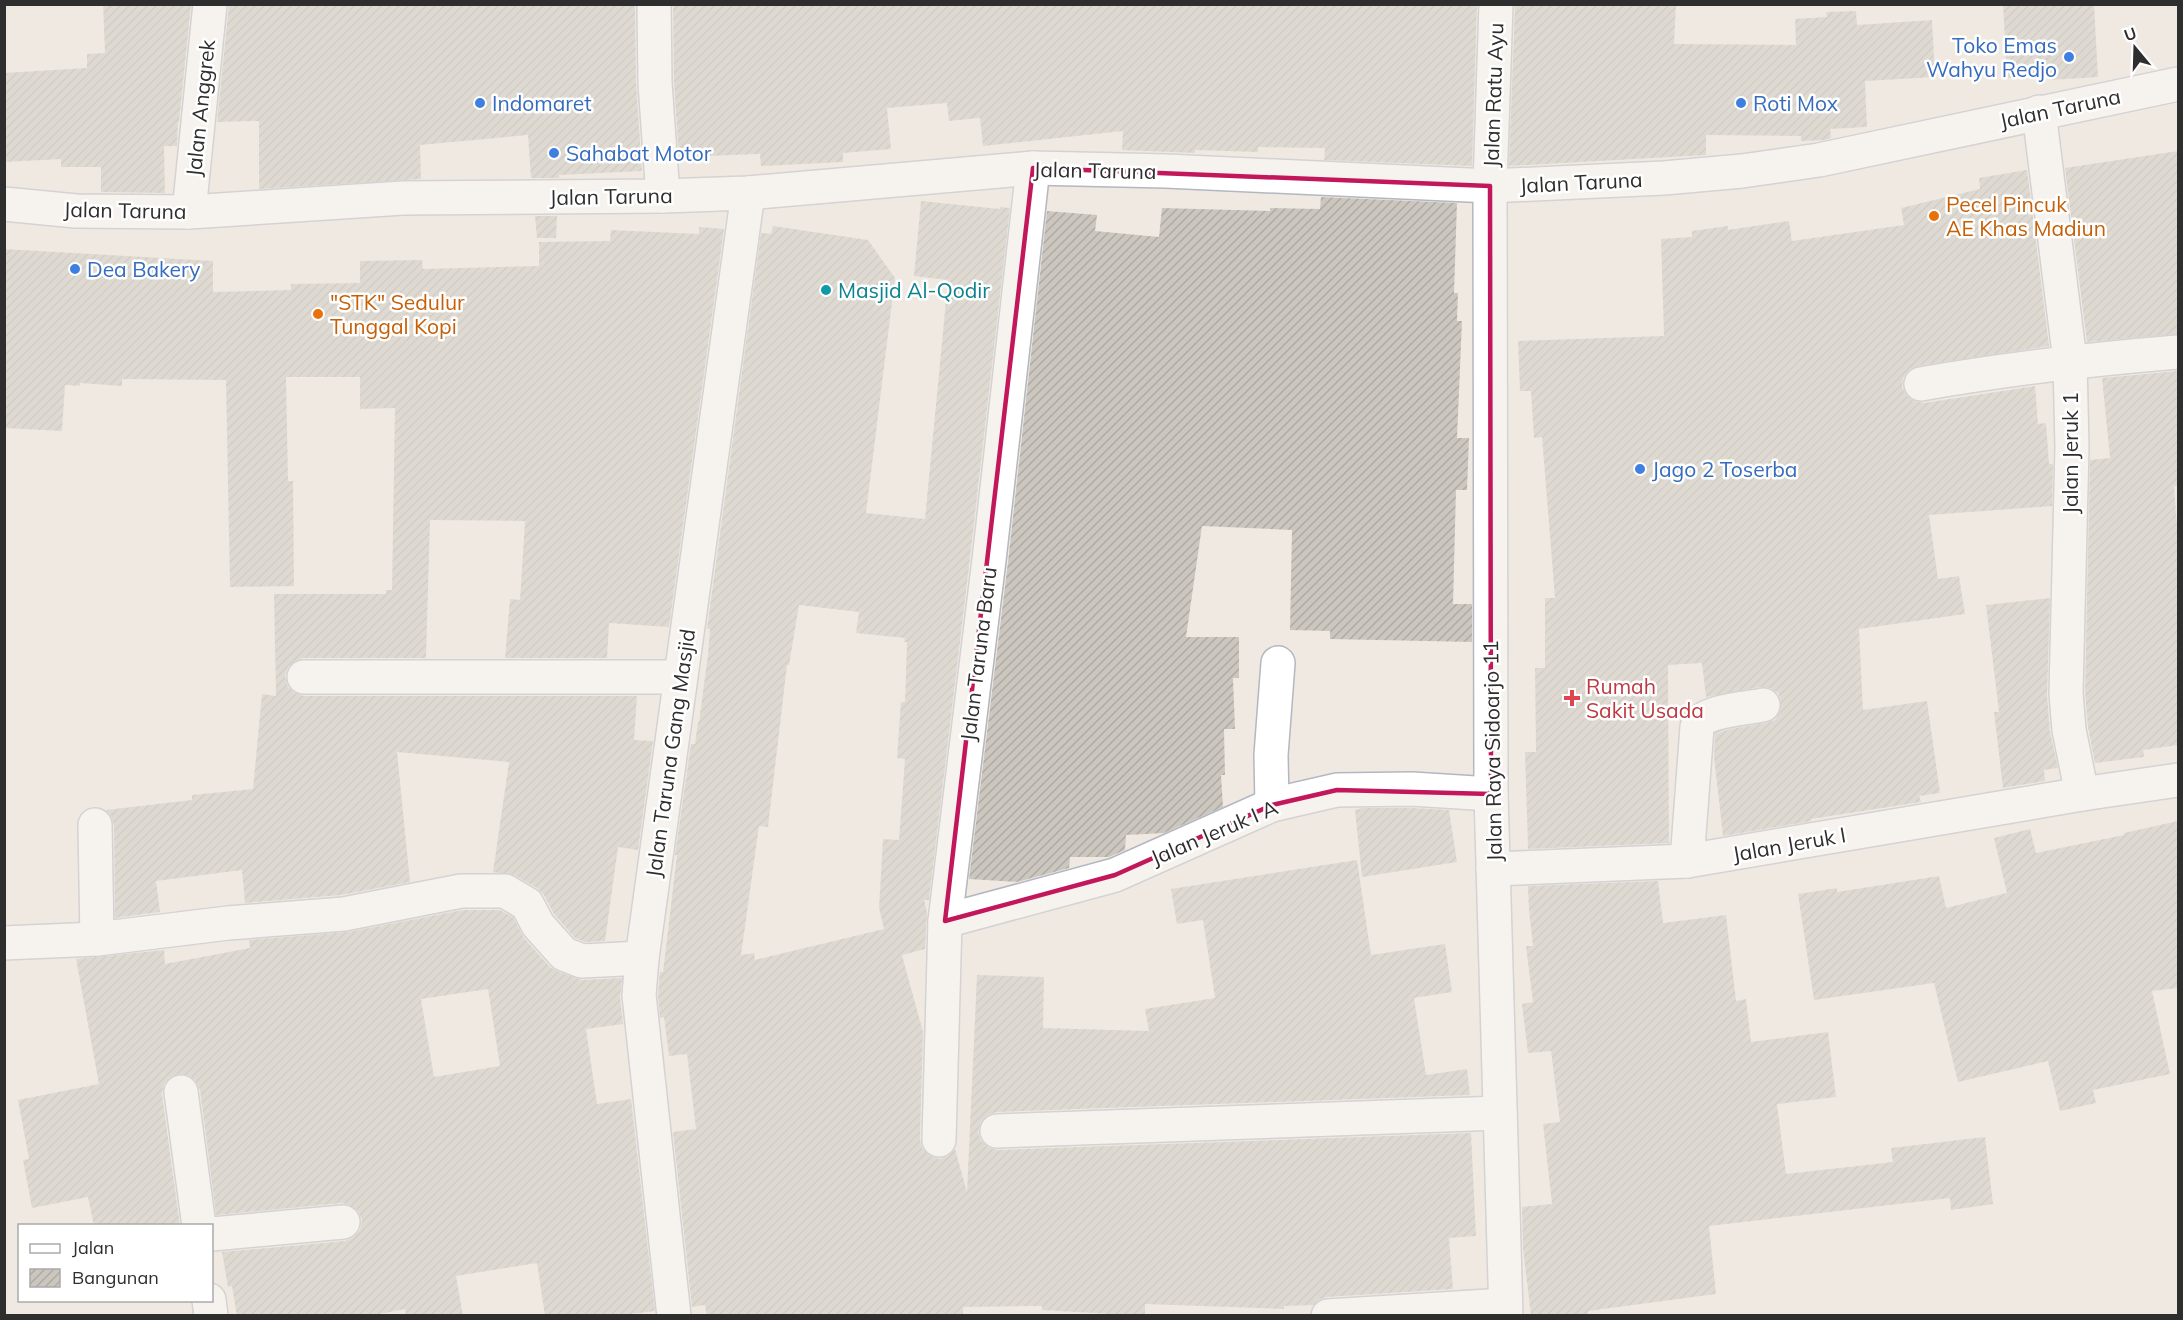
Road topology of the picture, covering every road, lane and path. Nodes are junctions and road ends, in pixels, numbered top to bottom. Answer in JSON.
{"nodes":[{"id":1,"x":210,"y":4,"type":"edge"},
{"id":2,"x":654,"y":4,"type":"edge"},
{"id":3,"x":1496,"y":4,"type":"edge"},
{"id":4,"x":2178,"y":84,"type":"edge"},
{"id":5,"x":2039,"y":112,"type":"junction"},
{"id":6,"x":1033,"y":168,"type":"junction"},
{"id":7,"x":1490,"y":186,"type":"junction"},
{"id":8,"x":748,"y":193,"type":"junction"},
{"id":9,"x":663,"y":196,"type":"junction"},
{"id":10,"x":4,"y":204,"type":"edge"},
{"id":11,"x":189,"y":212,"type":"junction"},
{"id":12,"x":2178,"y":352,"type":"edge"},
{"id":13,"x":2070,"y":361,"type":"junction"},
{"id":14,"x":1921,"y":384,"type":"dead end"},
{"id":15,"x":1278,"y":663,"type":"dead end"},
{"id":16,"x":304,"y":676,"type":"dead end"},
{"id":17,"x":680,"y":677,"type":"junction"},
{"id":18,"x":1763,"y":705,"type":"dead end"},
{"id":19,"x":2178,"y":780,"type":"edge"},
{"id":20,"x":1491,"y":794,"type":"junction"},
{"id":21,"x":2082,"y":794,"type":"junction"},
{"id":22,"x":1272,"y":805,"type":"junction"},
{"id":23,"x":95,"y":825,"type":"dead end"},
{"id":24,"x":1687,"y":861,"type":"junction"},
{"id":25,"x":1493,"y":869,"type":"junction"},
{"id":26,"x":945,"y":921,"type":"junction"},
{"id":27,"x":97,"y":939,"type":"junction"},
{"id":28,"x":4,"y":943,"type":"edge"},
{"id":29,"x":642,"y":958,"type":"junction"},
{"id":30,"x":181,"y":1092,"type":"dead end"},
{"id":31,"x":1500,"y":1113,"type":"junction"},
{"id":32,"x":997,"y":1131,"type":"dead end"},
{"id":33,"x":939,"y":1140,"type":"dead end"},
{"id":34,"x":343,"y":1221,"type":"dead end"},
{"id":35,"x":199,"y":1224,"type":"edge"},
{"id":36,"x":213,"y":1234,"type":"edge"},
{"id":37,"x":1505,"y":1310,"type":"edge"},
{"id":38,"x":674,"y":1316,"type":"edge"},
{"id":39,"x":1328,"y":1316,"type":"edge"}],
"edges":[{"from":1,"to":11,"type":"street","name":"Jalan Anggrek"},
{"from":2,"to":9,"type":"street"},
{"from":3,"to":7,"type":"street","name":"Jalan Ratu Ayu"},
{"from":4,"to":5,"type":"street","name":"Jalan Taruna"},
{"from":5,"to":7,"type":"street","name":"Jalan Taruna"},
{"from":5,"to":13,"type":"street","name":"Jalan Jeruk 1"},
{"from":6,"to":7,"type":"street","name":"Jalan Taruna"},
{"from":6,"to":8,"type":"street","name":"Jalan Taruna"},
{"from":6,"to":26,"type":"street","name":"Jalan Taruna Baru"},
{"from":7,"to":20,"type":"street","name":"Jalan Raya Sidoarjo 11"},
{"from":8,"to":9,"type":"street","name":"Jalan Taruna"},
{"from":8,"to":17,"type":"street","name":"Jalan Taruna Gang Masjid"},
{"from":9,"to":11,"type":"street","name":"Jalan Taruna"},
{"from":10,"to":11,"type":"street","name":"Jalan Taruna"},
{"from":12,"to":13,"type":"street"},
{"from":13,"to":14,"type":"street"},
{"from":13,"to":21,"type":"street","name":"Jalan Jeruk 1"},
{"from":15,"to":22,"type":"street"},
{"from":16,"to":17,"type":"street"},
{"from":17,"to":29,"type":"street","name":"Jalan Taruna Gang Masjid"},
{"from":18,"to":24,"type":"street"},
{"from":19,"to":21,"type":"street","name":"Jalan Jeruk I"},
{"from":20,"to":22,"type":"street","name":"Jalan Jeruk I A"},
{"from":20,"to":25,"type":"street","name":"Jalan Raya Sidoarjo 11"},
{"from":21,"to":24,"type":"street","name":"Jalan Jeruk I"},
{"from":22,"to":26,"type":"street","name":"Jalan Jeruk I A"},
{"from":23,"to":27,"type":"street"},
{"from":24,"to":25,"type":"street","name":"Jalan Jeruk I"},
{"from":25,"to":31,"type":"street","name":"Jalan Raya Sidoarjo 11"},
{"from":26,"to":33,"type":"street","name":"Jalan Taruna Baru"},
{"from":27,"to":28,"type":"street"},
{"from":27,"to":29,"type":"street"},
{"from":29,"to":38,"type":"street","name":"Jalan Taruna Gang Masjid"},
{"from":30,"to":35,"type":"street"},
{"from":31,"to":32,"type":"street"},
{"from":31,"to":37,"type":"street","name":"Jalan Raya Sidoarjo 11"},
{"from":34,"to":36,"type":"street"},
{"from":37,"to":39,"type":"street"}]}
